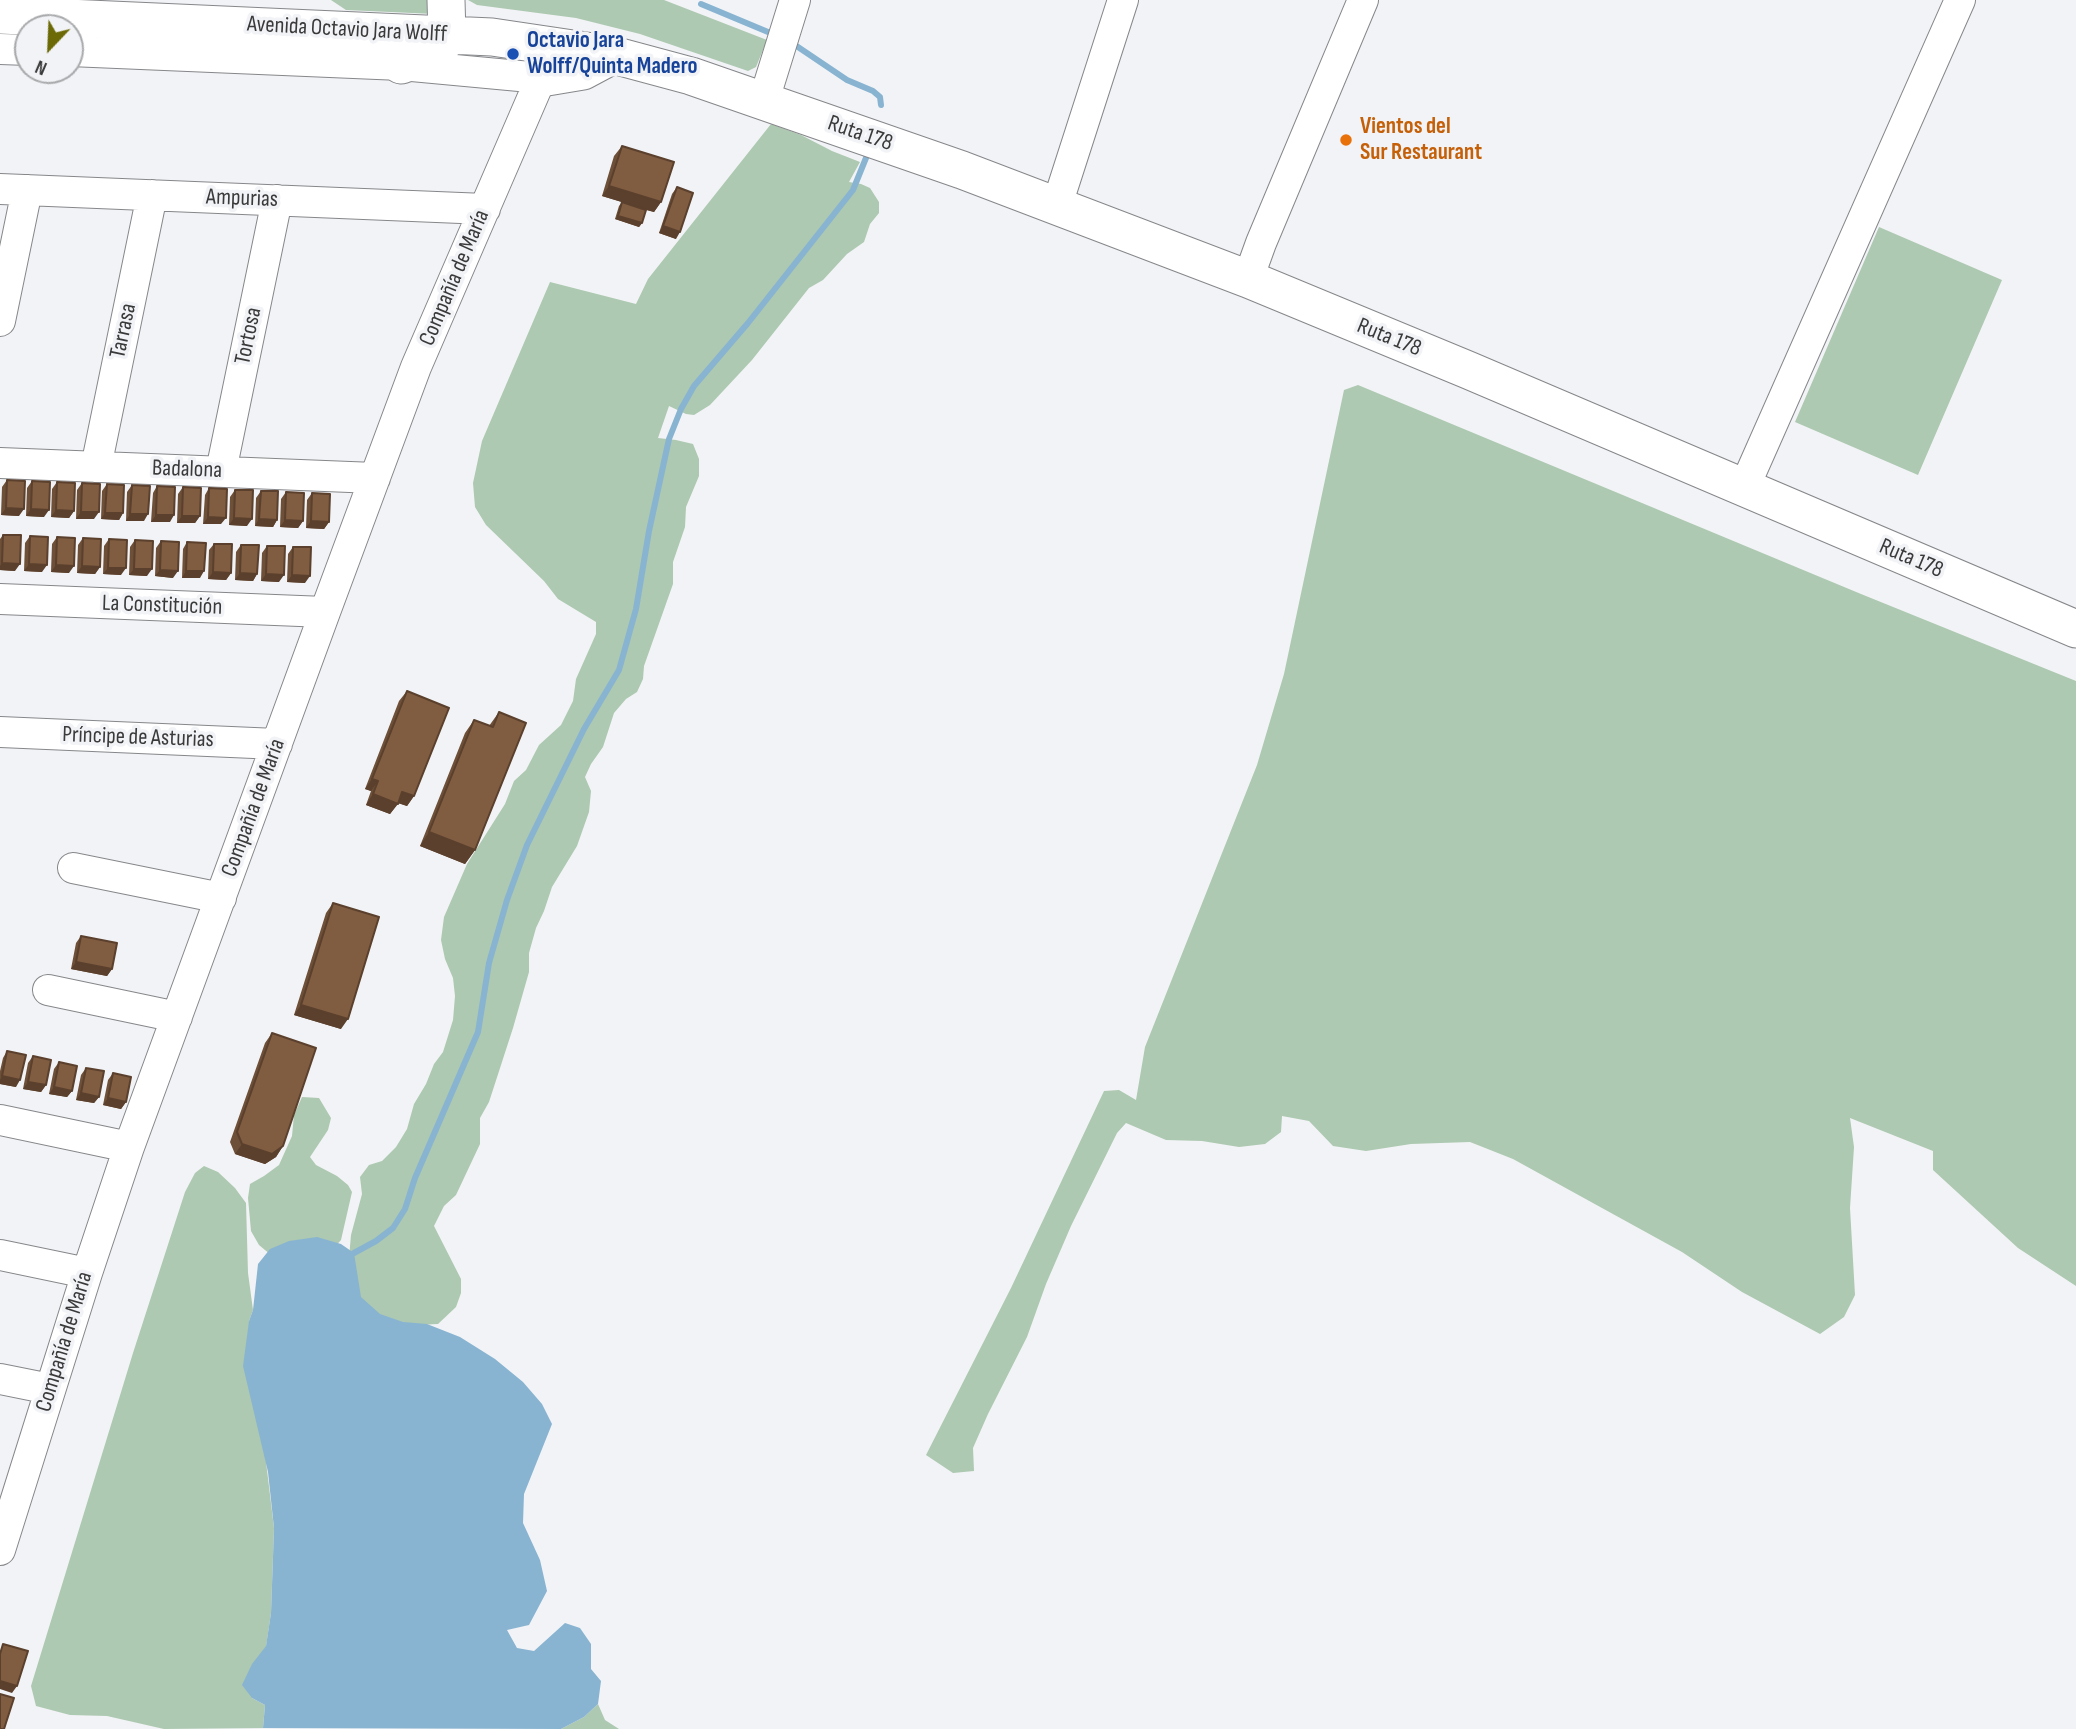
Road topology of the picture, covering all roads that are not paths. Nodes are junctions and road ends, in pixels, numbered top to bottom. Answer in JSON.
{"nodes":[{"id":1,"x":795,"y":0,"type":"edge"},
{"id":2,"x":1123,"y":0,"type":"edge"},
{"id":3,"x":1363,"y":0,"type":"edge"},
{"id":4,"x":1960,"y":0,"type":"edge"},
{"id":5,"x":447,"y":18,"type":"edge"},
{"id":6,"x":84,"y":20,"type":"edge"},
{"id":7,"x":14,"y":34,"type":"edge"},
{"id":8,"x":0,"y":49,"type":"edge"},
{"id":9,"x":84,"y":52,"type":"edge"},
{"id":10,"x":613,"y":55,"type":"junction"},
{"id":11,"x":401,"y":65,"type":"junction"},
{"id":12,"x":691,"y":76,"type":"joint"},
{"id":13,"x":541,"y":78,"type":"junction"},
{"id":14,"x":764,"y":100,"type":"junction"},
{"id":15,"x":13,"y":190,"type":"edge"},
{"id":16,"x":152,"y":195,"type":"junction"},
{"id":17,"x":276,"y":201,"type":"junction"},
{"id":18,"x":1057,"y":205,"type":"junction"},
{"id":19,"x":485,"y":209,"type":"junction"},
{"id":20,"x":1248,"y":279,"type":"junction"},
{"id":21,"x":0,"y":321,"type":"edge"},
{"id":22,"x":0,"y":463,"type":"edge"},
{"id":23,"x":96,"y":467,"type":"junction"},
{"id":24,"x":221,"y":471,"type":"junction"},
{"id":25,"x":375,"y":478,"type":"junction"},
{"id":26,"x":1744,"y":488,"type":"junction"},
{"id":27,"x":0,"y":599,"type":"edge"},
{"id":28,"x":325,"y":612,"type":"junction"},
{"id":29,"x":2076,"y":629,"type":"edge"},
{"id":30,"x":0,"y":733,"type":"edge"},
{"id":31,"x":277,"y":744,"type":"junction"},
{"id":32,"x":73,"y":868,"type":"dead end"},
{"id":33,"x":221,"y":898,"type":"junction"},
{"id":34,"x":48,"y":990,"type":"dead end"},
{"id":35,"x":177,"y":1017,"type":"junction"},
{"id":36,"x":0,"y":1120,"type":"edge"},
{"id":37,"x":129,"y":1147,"type":"junction"},
{"id":38,"x":0,"y":1255,"type":"edge"},
{"id":39,"x":87,"y":1273,"type":"junction"},
{"id":40,"x":0,"y":1379,"type":"edge"},
{"id":41,"x":50,"y":1389,"type":"junction"},
{"id":42,"x":7,"y":1504,"type":"edge"},
{"id":43,"x":0,"y":1550,"type":"edge"}],
"edges":[{"from":1,"to":14,"type":"street"},
{"from":2,"to":18,"type":"street"},
{"from":3,"to":20,"type":"street"},
{"from":4,"to":26,"type":"street"},
{"from":5,"to":6,"type":"main road","name":"Avenida Octavio Jara Wolff"},
{"from":5,"to":10,"type":"main road","name":"Avenida Octavio Jara Wolff"},
{"from":5,"to":11,"type":"main road"},
{"from":7,"to":8,"type":"street","name":"Avenida Octavio Jara Wolff"},
{"from":9,"to":11,"type":"street","name":"Avenida Octavio Jara Wolff"},
{"from":10,"to":12,"type":"main road","name":"Avenida Octavio Jara Wolff"},
{"from":10,"to":13,"type":"main road"},
{"from":11,"to":13,"type":"street","name":"Avenida Octavio Jara Wolff"},
{"from":12,"to":14,"type":"main road","name":"Ruta 178"},
{"from":13,"to":19,"type":"street","name":"Compañía de María"},
{"from":14,"to":18,"type":"main road","name":"Ruta 178"},
{"from":15,"to":16,"type":"street","name":"Ampurias"},
{"from":15,"to":21,"type":"street"},
{"from":16,"to":17,"type":"street","name":"Ampurias"},
{"from":16,"to":23,"type":"street","name":"Tarrasa"},
{"from":17,"to":19,"type":"street","name":"Ampurias"},
{"from":17,"to":24,"type":"street","name":"Tortosa"},
{"from":18,"to":20,"type":"main road","name":"Ruta 178"},
{"from":19,"to":25,"type":"street","name":"Compañía de María"},
{"from":20,"to":26,"type":"main road","name":"Ruta 178"},
{"from":22,"to":23,"type":"street","name":"Badalona"},
{"from":23,"to":24,"type":"street","name":"Badalona"},
{"from":24,"to":25,"type":"street","name":"Badalona"},
{"from":25,"to":28,"type":"street","name":"Compañía de María"},
{"from":26,"to":29,"type":"main road","name":"Ruta 178"},
{"from":27,"to":28,"type":"street","name":"La Constitución"},
{"from":28,"to":31,"type":"street","name":"Compañía de María"},
{"from":30,"to":31,"type":"street","name":"Príncipe de Asturias"},
{"from":31,"to":33,"type":"street","name":"Compañía de María"},
{"from":32,"to":33,"type":"street"},
{"from":33,"to":35,"type":"street","name":"Compañía de María"},
{"from":34,"to":35,"type":"street"},
{"from":35,"to":37,"type":"street","name":"Compañía de María"},
{"from":36,"to":37,"type":"street"},
{"from":37,"to":39,"type":"street","name":"Compañía de María"},
{"from":38,"to":39,"type":"street"},
{"from":39,"to":41,"type":"street","name":"Compañía de María"},
{"from":40,"to":41,"type":"street"},
{"from":41,"to":42,"type":"street","name":"Compañía de María"},
{"from":42,"to":43,"type":"street","name":"Compañía de María"}]}
